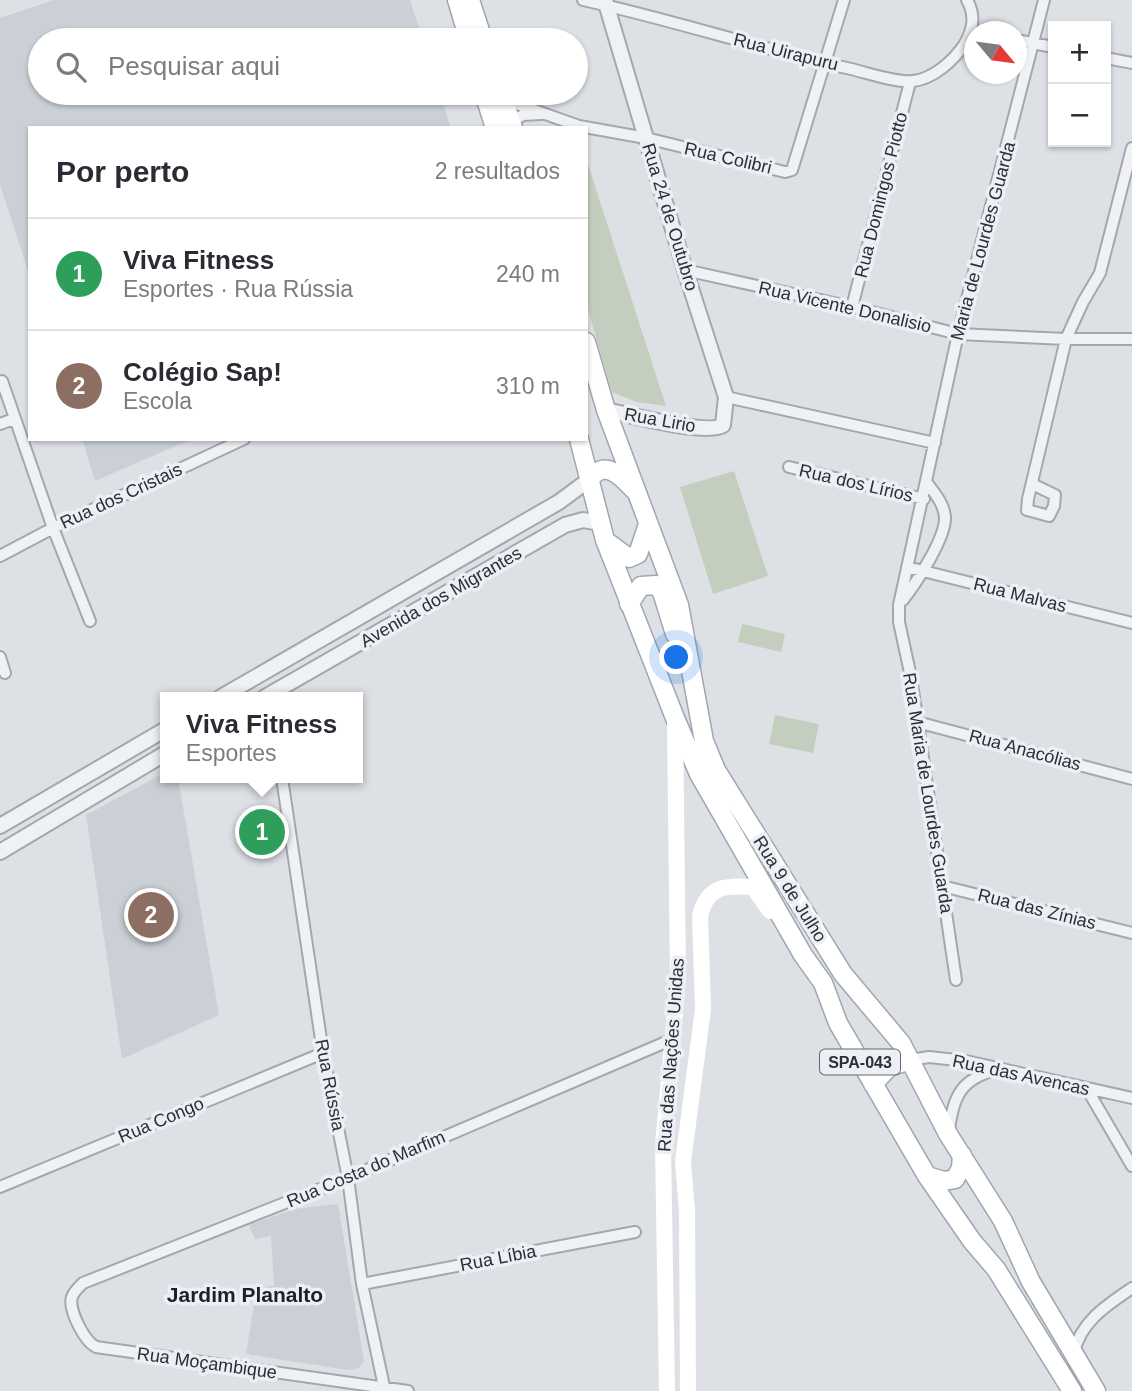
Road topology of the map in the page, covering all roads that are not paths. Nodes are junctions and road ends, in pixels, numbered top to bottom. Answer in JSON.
{"nodes":[{"id":1,"x":457,"y":0,"type":"edge"},
{"id":2,"x":470,"y":0,"type":"edge"},
{"id":3,"x":583,"y":0,"type":"edge"},
{"id":4,"x":844,"y":0,"type":"edge"},
{"id":5,"x":967,"y":0,"type":"edge"},
{"id":6,"x":1044,"y":0,"type":"edge"},
{"id":7,"x":605,"y":3,"type":"edge"},
{"id":8,"x":973,"y":21,"type":"edge"},
{"id":9,"x":465,"y":28,"type":"edge"},
{"id":10,"x":479,"y":28,"type":"edge"},
{"id":11,"x":1027,"y":42,"type":"edge"},
{"id":12,"x":1034,"y":43,"type":"junction"},
{"id":13,"x":964,"y":44,"type":"edge"},
{"id":14,"x":1048,"y":46,"type":"edge"},
{"id":15,"x":1111,"y":59,"type":"edge"},
{"id":16,"x":825,"y":63,"type":"junction"},
{"id":17,"x":1132,"y":63,"type":"edge"},
{"id":18,"x":909,"y":82,"type":"junction"},
{"id":19,"x":492,"y":105,"type":"edge"},
{"id":20,"x":503,"y":105,"type":"edge"},
{"id":21,"x":523,"y":105,"type":"edge"},
{"id":22,"x":541,"y":114,"type":"junction"},
{"id":23,"x":505,"y":126,"type":"edge"},
{"id":24,"x":584,"y":126,"type":"edge"},
{"id":25,"x":588,"y":127,"type":"edge"},
{"id":26,"x":646,"y":138,"type":"junction"},
{"id":27,"x":1132,"y":148,"type":"edge"},
{"id":28,"x":685,"y":270,"type":"junction"},
{"id":29,"x":852,"y":307,"type":"junction"},
{"id":30,"x":958,"y":334,"type":"junction"},
{"id":31,"x":1066,"y":339,"type":"junction"},
{"id":32,"x":1132,"y":339,"type":"edge"},
{"id":33,"x":590,"y":364,"type":"edge"},
{"id":34,"x":2,"y":381,"type":"dead end"},
{"id":35,"x":726,"y":397,"type":"junction"},
{"id":36,"x":606,"y":410,"type":"junction"},
{"id":37,"x":14,"y":419,"type":"junction"},
{"id":38,"x":0,"y":424,"type":"edge"},
{"id":39,"x":240,"y":441,"type":"edge"},
{"id":40,"x":580,"y":441,"type":"edge"},
{"id":41,"x":935,"y":443,"type":"junction"},
{"id":42,"x":789,"y":467,"type":"dead end"},
{"id":43,"x":590,"y":479,"type":"junction"},
{"id":44,"x":927,"y":482,"type":"junction"},
{"id":45,"x":1032,"y":484,"type":"dead end"},
{"id":46,"x":639,"y":496,"type":"junction"},
{"id":47,"x":924,"y":499,"type":"junction"},
{"id":48,"x":648,"y":524,"type":"junction"},
{"id":49,"x":53,"y":528,"type":"junction"},
{"id":50,"x":603,"y":531,"type":"junction"},
{"id":51,"x":0,"y":556,"type":"edge"},
{"id":52,"x":907,"y":567,"type":"junction"},
{"id":53,"x":924,"y":571,"type":"junction"},
{"id":54,"x":629,"y":604,"type":"junction"},
{"id":55,"x":899,"y":606,"type":"junction"},
{"id":56,"x":359,"y":618,"type":"junction"},
{"id":57,"x":90,"y":621,"type":"dead end"},
{"id":58,"x":1132,"y":623,"type":"edge"},
{"id":59,"x":0,"y":657,"type":"edge"},
{"id":60,"x":5,"y":673,"type":"dead end"},
{"id":61,"x":285,"y":686,"type":"junction"},
{"id":62,"x":230,"y":692,"type":"edge"},
{"id":63,"x":275,"y":692,"type":"edge"},
{"id":64,"x":674,"y":718,"type":"junction"},
{"id":65,"x":917,"y":722,"type":"junction"},
{"id":66,"x":160,"y":732,"type":"edge"},
{"id":67,"x":160,"y":740,"type":"edge"},
{"id":68,"x":704,"y":741,"type":"junction"},
{"id":69,"x":160,"y":757,"type":"edge"},
{"id":70,"x":1132,"y":779,"type":"edge"},
{"id":71,"x":283,"y":783,"type":"edge"},
{"id":72,"x":91,"y":797,"type":"junction"},
{"id":73,"x":31,"y":807,"type":"junction"},
{"id":74,"x":0,"y":826,"type":"edge"},
{"id":75,"x":35,"y":830,"type":"junction"},
{"id":76,"x":0,"y":838,"type":"edge"},
{"id":77,"x":0,"y":847,"type":"edge"},
{"id":78,"x":0,"y":852,"type":"edge"},
{"id":79,"x":942,"y":886,"type":"junction"},
{"id":80,"x":1132,"y":933,"type":"edge"},
{"id":81,"x":803,"y":955,"type":"junction"},
{"id":82,"x":956,"y":980,"type":"dead end"},
{"id":83,"x":673,"y":1039,"type":"junction"},
{"id":84,"x":323,"y":1053,"type":"junction"},
{"id":85,"x":910,"y":1060,"type":"junction"},
{"id":86,"x":1002,"y":1068,"type":"junction"},
{"id":87,"x":873,"y":1084,"type":"junction"},
{"id":88,"x":1087,"y":1089,"type":"junction"},
{"id":89,"x":1132,"y":1098,"type":"edge"},
{"id":90,"x":948,"y":1134,"type":"junction"},
{"id":91,"x":962,"y":1155,"type":"junction"},
{"id":92,"x":1132,"y":1166,"type":"edge"},
{"id":93,"x":927,"y":1176,"type":"junction"},
{"id":94,"x":348,"y":1178,"type":"junction"},
{"id":95,"x":0,"y":1187,"type":"edge"},
{"id":96,"x":635,"y":1232,"type":"dead end"},
{"id":97,"x":362,"y":1284,"type":"junction"},
{"id":98,"x":1132,"y":1289,"type":"edge"},
{"id":99,"x":71,"y":1306,"type":"joint"},
{"id":100,"x":1073,"y":1356,"type":"junction"},
{"id":101,"x":385,"y":1390,"type":"edge"},
{"id":102,"x":408,"y":1391,"type":"edge"},
{"id":103,"x":667,"y":1391,"type":"edge"},
{"id":104,"x":688,"y":1391,"type":"edge"},
{"id":105,"x":1072,"y":1391,"type":"edge"},
{"id":106,"x":1096,"y":1391,"type":"edge"}],
"edges":[{"from":1,"to":9,"type":"main road"},
{"from":2,"to":10,"type":"main road"},
{"from":3,"to":7,"type":"street","name":"Rua Uirapuru"},
{"from":4,"to":16,"type":"street"},
{"from":5,"to":8,"type":"street"},
{"from":6,"to":12,"type":"street","name":"Maria de Lourdes Guarda"},
{"from":7,"to":16,"type":"street","name":"Rua Uirapuru"},
{"from":7,"to":26,"type":"street","name":"Rua 24 de Outubro"},
{"from":11,"to":12,"type":"street"},
{"from":12,"to":14,"type":"street"},
{"from":12,"to":30,"type":"street","name":"Maria de Lourdes Guarda"},
{"from":13,"to":18,"type":"street"},
{"from":15,"to":17,"type":"street"},
{"from":16,"to":18,"type":"street","name":"Rua Uirapuru"},
{"from":16,"to":26,"type":"street","name":"Rua Colibri"},
{"from":18,"to":29,"type":"street","name":"Rua Domingos Piotto"},
{"from":19,"to":23,"type":"main road"},
{"from":20,"to":23,"type":"main road"},
{"from":21,"to":22,"type":"street","name":"Rua Colibri"},
{"from":22,"to":23,"type":"street"},
{"from":22,"to":24,"type":"street","name":"Rua Colibri"},
{"from":25,"to":26,"type":"street","name":"Rua Colibri"},
{"from":26,"to":28,"type":"street","name":"Rua 24 de Outubro"},
{"from":27,"to":31,"type":"street"},
{"from":28,"to":29,"type":"street","name":"Rua Vicente Donalisio"},
{"from":28,"to":35,"type":"street","name":"Rua 24 de Outubro"},
{"from":29,"to":30,"type":"street","name":"Rua Vicente Donalisio"},
{"from":30,"to":31,"type":"street","name":"Rua Vicente Donalisio"},
{"from":30,"to":41,"type":"street","name":"Maria de Lourdes Guarda"},
{"from":31,"to":32,"type":"street","name":"Rua Vicente Donalisio"},
{"from":31,"to":45,"type":"street"},
{"from":33,"to":36,"type":"main road","name":"Rua 9 de Julho"},
{"from":34,"to":37,"type":"street"},
{"from":35,"to":36,"type":"street","name":"Rua Lirio"},
{"from":35,"to":41,"type":"street"},
{"from":36,"to":46,"type":"main road","name":"Rua 9 de Julho"},
{"from":37,"to":38,"type":"street"},
{"from":37,"to":49,"type":"street"},
{"from":39,"to":49,"type":"street","name":"Rua dos Cristais"},
{"from":40,"to":43,"type":"main road","name":"Rua 9 de Julho"},
{"from":41,"to":44,"type":"street","name":"Maria de Lourdes Guarda"},
{"from":42,"to":47,"type":"street","name":"Rua dos Lírios"},
{"from":43,"to":46,"type":"main road"},
{"from":43,"to":50,"type":"main road","name":"Rua 9 de Julho"},
{"from":43,"to":56,"type":"street","name":"Avenida dos Migrantes"},
{"from":44,"to":47,"type":"street","name":"Rua Maria de Lourdes Guarda"},
{"from":44,"to":53,"type":"street"},
{"from":46,"to":48,"type":"main road","name":"Rua 9 de Julho"},
{"from":47,"to":52,"type":"street","name":"Rua Maria de Lourdes Guarda"},
{"from":48,"to":50,"type":"main road"},
{"from":48,"to":68,"type":"main road","name":"Rua 9 de Julho"},
{"from":49,"to":51,"type":"street","name":"Rua dos Cristais"},
{"from":49,"to":57,"type":"street"},
{"from":50,"to":54,"type":"main road","name":"Rua 9 de Julho"},
{"from":50,"to":61,"type":"street","name":"Avenida dos Migrantes"},
{"from":52,"to":53,"type":"street","name":"Rua Malvas"},
{"from":52,"to":55,"type":"street","name":"Rua Maria de Lourdes Guarda"},
{"from":53,"to":55,"type":"street"},
{"from":53,"to":58,"type":"street","name":"Rua Malvas"},
{"from":54,"to":64,"type":"main road","name":"Rua 9 de Julho"},
{"from":54,"to":68,"type":"main road"},
{"from":55,"to":65,"type":"street","name":"Rua Maria de Lourdes Guarda"},
{"from":56,"to":61,"type":"street","name":"Avenida dos Migrantes"},
{"from":56,"to":62,"type":"street","name":"Avenida dos Migrantes"},
{"from":59,"to":60,"type":"street"},
{"from":61,"to":63,"type":"street","name":"Avenida dos Migrantes"},
{"from":64,"to":81,"type":"main road","name":"Rua 9 de Julho","number":"SPA-043"},
{"from":64,"to":83,"type":"main road","name":"Rua das Nações Unidas"},
{"from":65,"to":70,"type":"street","name":"Rua Anacólias"},
{"from":65,"to":79,"type":"street","name":"Rua Maria de Lourdes Guarda"},
{"from":66,"to":73,"type":"street"},
{"from":67,"to":72,"type":"street"},
{"from":68,"to":85,"type":"main road","name":"Rua 9 de Julho","number":"SPA-043"},
{"from":69,"to":72,"type":"street"},
{"from":71,"to":84,"type":"street","name":"Rua Rússia"},
{"from":72,"to":75,"type":"street"},
{"from":73,"to":74,"type":"street"},
{"from":73,"to":75,"type":"street"},
{"from":75,"to":78,"type":"street"},
{"from":76,"to":77,"type":"street"},
{"from":79,"to":80,"type":"street","name":"Rua das Zínias"},
{"from":79,"to":82,"type":"street","name":"Rua Maria de Lourdes Guarda"},
{"from":81,"to":87,"type":"main road","name":"Rua 9 de Julho","number":"SPA-043"},
{"from":81,"to":104,"type":"main road","name":"Rua das Nações Unidas"},
{"from":83,"to":94,"type":"street","name":"Rua Costa do Marfim"},
{"from":83,"to":103,"type":"main road","name":"Rua das Nações Unidas"},
{"from":84,"to":94,"type":"street","name":"Rua Rússia"},
{"from":84,"to":95,"type":"street","name":"Rua Congo"},
{"from":85,"to":86,"type":"street","name":"Rua das Avencas"},
{"from":85,"to":87,"type":"main road"},
{"from":85,"to":90,"type":"main road","name":"Rua 9 de Julho","number":"SPA-043"},
{"from":86,"to":88,"type":"street","name":"Rua das Avencas"},
{"from":86,"to":90,"type":"street"},
{"from":87,"to":93,"type":"main road","name":"Rua 9 de Julho","number":"SPA-043"},
{"from":88,"to":89,"type":"street","name":"Rua das Avencas"},
{"from":88,"to":92,"type":"street"},
{"from":90,"to":91,"type":"main road","name":"Rua 9 de Julho","number":"SPA-043"},
{"from":91,"to":93,"type":"main road"},
{"from":91,"to":100,"type":"main road","name":"Rua 9 de Julho","number":"SPA-043"},
{"from":93,"to":105,"type":"main road","name":"Rua 9 de Julho","number":"SPA-043"},
{"from":94,"to":97,"type":"street","name":"Rua Rússia"},
{"from":94,"to":99,"type":"street","name":"Rua Costa do Marfim"},
{"from":96,"to":97,"type":"street","name":"Rua Líbia"},
{"from":97,"to":101,"type":"street","name":"Rua Rússia"},
{"from":98,"to":100,"type":"street"},
{"from":99,"to":101,"type":"street","name":"Rua Moçambique"},
{"from":100,"to":106,"type":"main road","name":"Rua 9 de Julho","number":"SPA-043"},
{"from":101,"to":102,"type":"street","name":"Rua Moçambique"}]}
